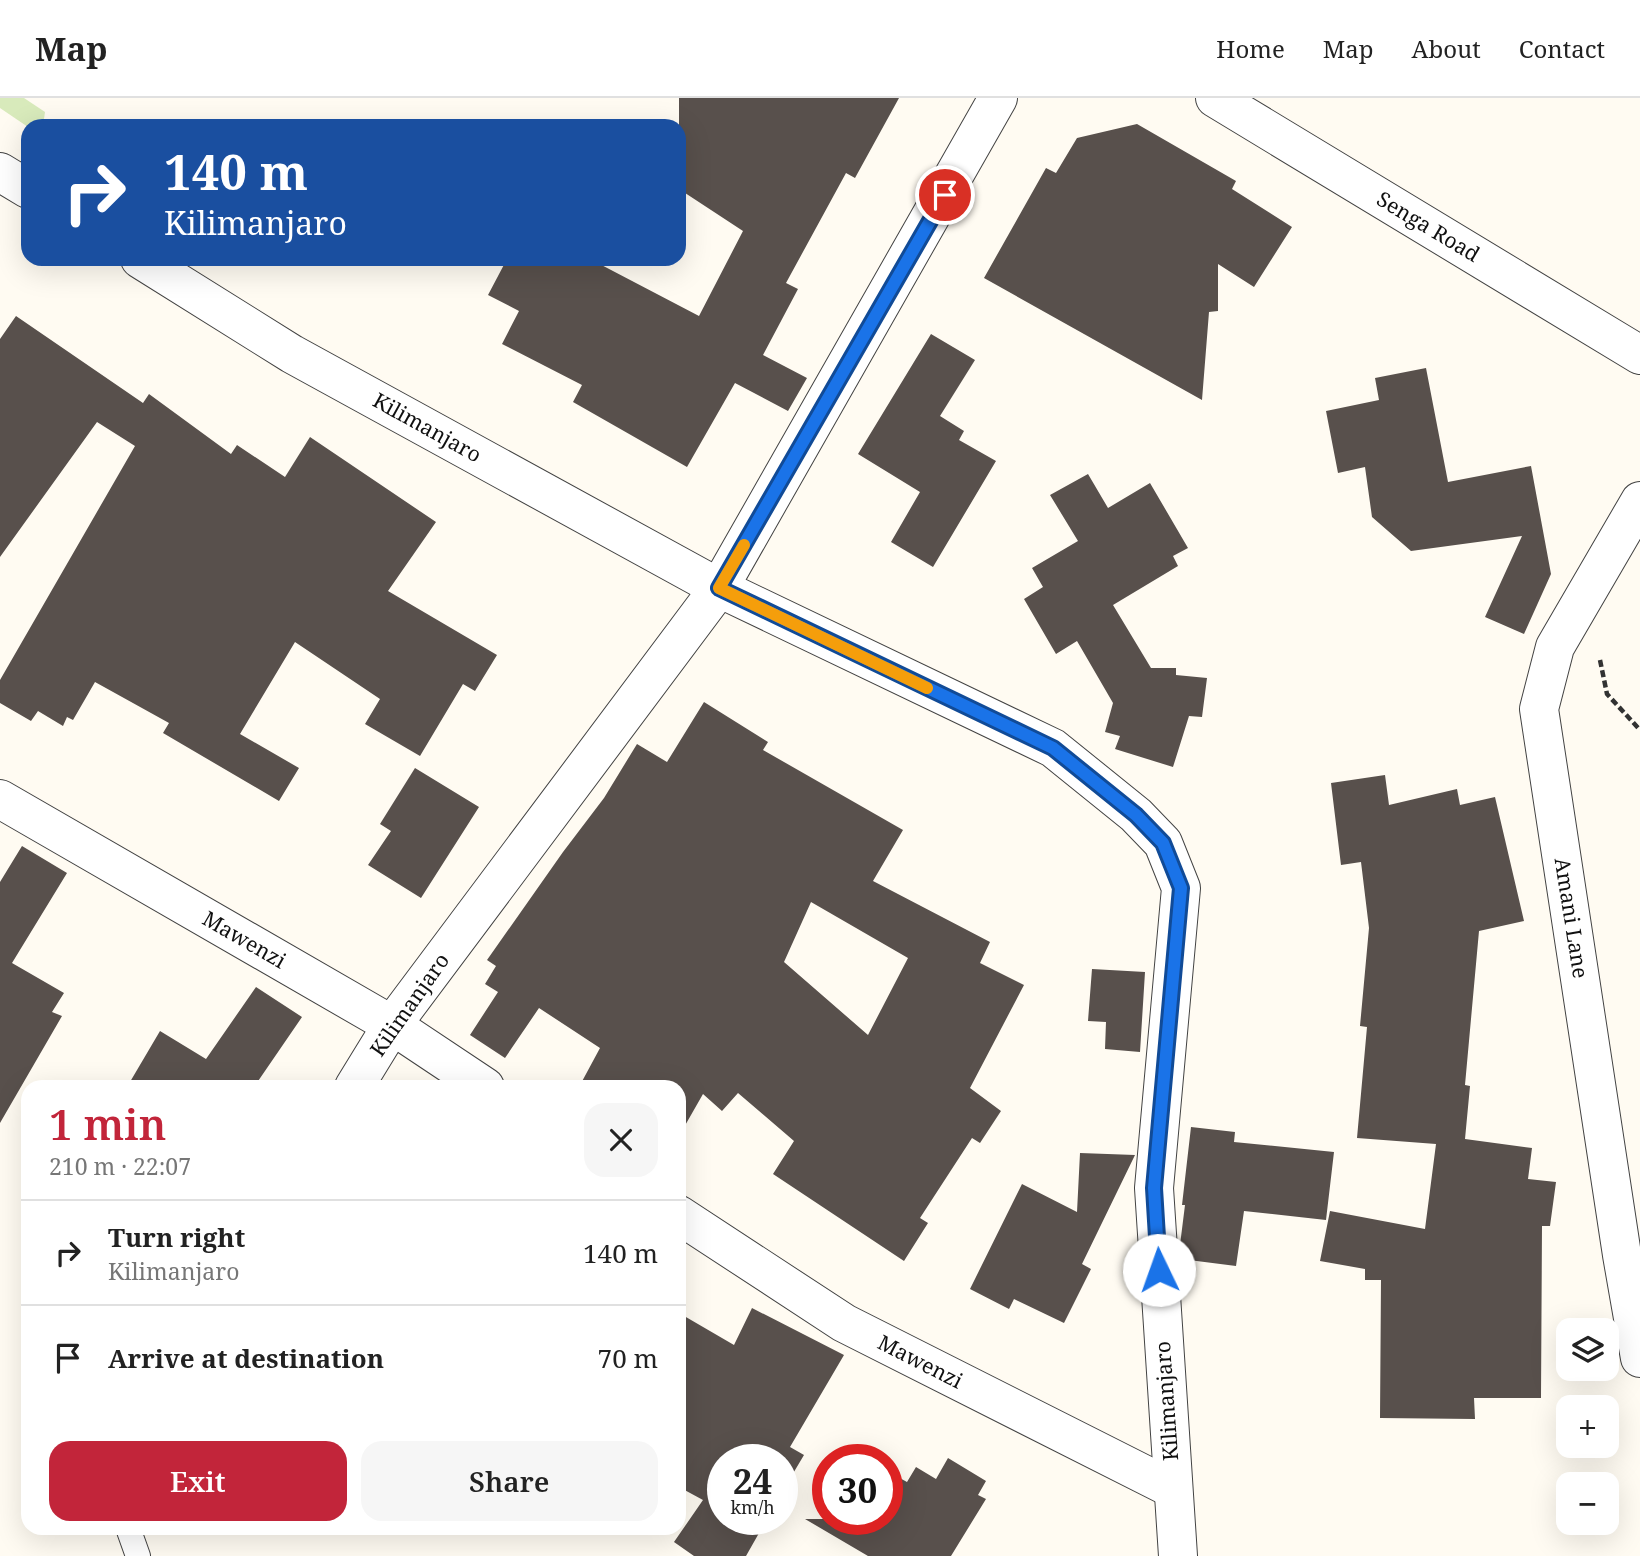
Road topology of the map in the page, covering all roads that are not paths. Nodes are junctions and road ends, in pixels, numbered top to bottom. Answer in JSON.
{"nodes":[{"id":1,"x":998,"y":98,"type":"edge"},
{"id":2,"x":1215,"y":98,"type":"edge"},
{"id":3,"x":0,"y":172,"type":"edge"},
{"id":4,"x":21,"y":185,"type":"edge"},
{"id":5,"x":151,"y":266,"type":"edge"},
{"id":6,"x":1640,"y":355,"type":"edge"},
{"id":7,"x":1640,"y":501,"type":"edge"},
{"id":8,"x":719,"y":588,"type":"junction"},
{"id":9,"x":0,"y":799,"type":"edge"},
{"id":10,"x":392,"y":1025,"type":"junction"},
{"id":11,"x":358,"y":1080,"type":"edge"},
{"id":12,"x":474,"y":1080,"type":"edge"},
{"id":13,"x":686,"y":1220,"type":"edge"},
{"id":14,"x":1640,"y":1358,"type":"edge"},
{"id":15,"x":1173,"y":1489,"type":"junction"},
{"id":16,"x":130,"y":1535,"type":"edge"},
{"id":17,"x":138,"y":1556,"type":"edge"},
{"id":18,"x":1178,"y":1556,"type":"edge"}],
"edges":[{"from":1,"to":8,"type":"street","name":"Kilimanjaro"},
{"from":2,"to":6,"type":"street","name":"Senga Road"},
{"from":3,"to":4,"type":"street"},
{"from":5,"to":8,"type":"street","name":"Kilimanjaro"},
{"from":7,"to":14,"type":"street","name":"Amani Lane"},
{"from":8,"to":10,"type":"street","name":"Kilimanjaro"},
{"from":8,"to":15,"type":"street","name":"Kilimanjaro"},
{"from":9,"to":10,"type":"street","name":"Mawenzi"},
{"from":10,"to":11,"type":"street","name":"Kilimanjaro"},
{"from":10,"to":12,"type":"street","name":"Mawenzi"},
{"from":13,"to":15,"type":"street","name":"Mawenzi"},
{"from":15,"to":18,"type":"street","name":"Kilimanjaro"},
{"from":16,"to":17,"type":"lane"}]}
